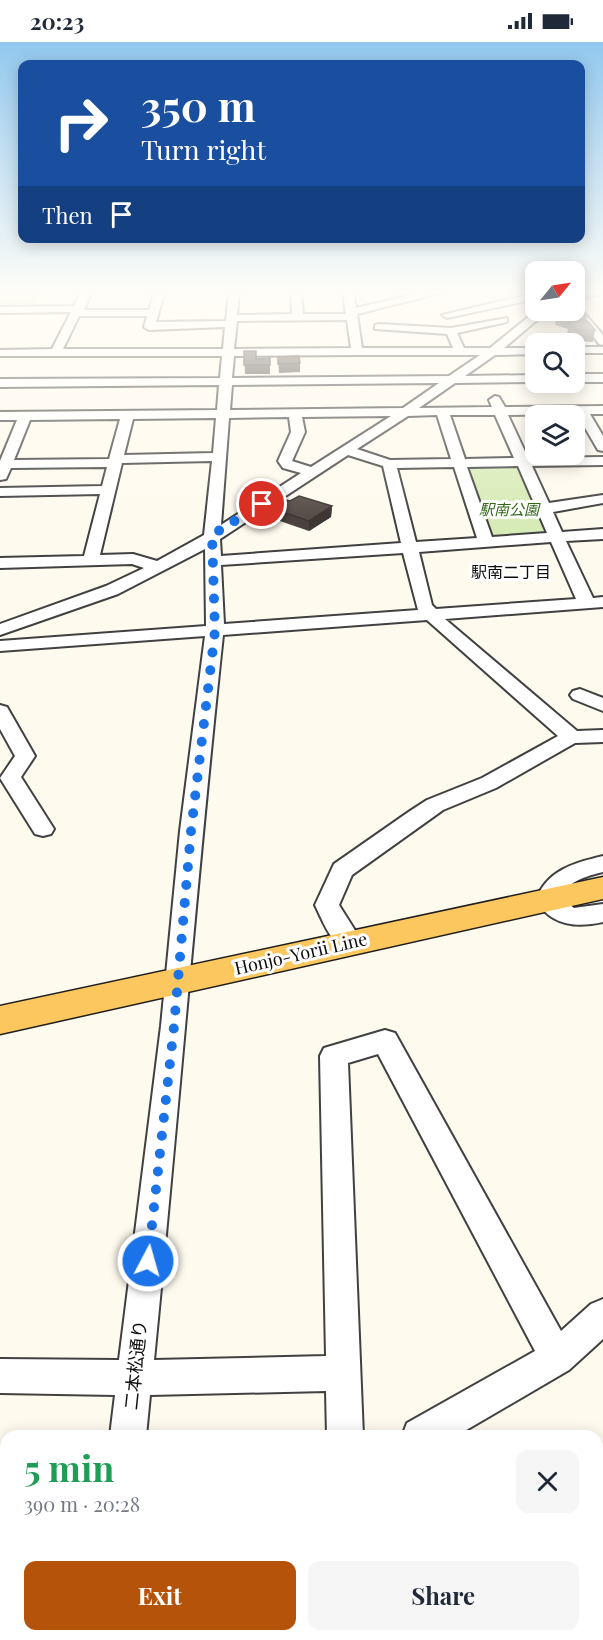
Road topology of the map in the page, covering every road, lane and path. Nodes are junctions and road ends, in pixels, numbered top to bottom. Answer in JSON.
{"nodes":[{"id":1,"x":227,"y":366,"type":"edge"},
{"id":2,"x":472,"y":366,"type":"edge"},
{"id":3,"x":525,"y":378,"type":"edge"},
{"id":4,"x":585,"y":378,"type":"edge"},
{"id":5,"x":603,"y":378,"type":"edge"},
{"id":6,"x":453,"y":379,"type":"junction"},
{"id":7,"x":486,"y":379,"type":"junction"},
{"id":8,"x":226,"y":382,"type":"junction"},
{"id":9,"x":0,"y":383,"type":"edge"},
{"id":10,"x":585,"y":410,"type":"edge"},
{"id":11,"x":603,"y":410,"type":"edge"},
{"id":12,"x":501,"y":411,"type":"junction"},
{"id":13,"x":525,"y":411,"type":"edge"},
{"id":14,"x":442,"y":412,"type":"junction"},
{"id":15,"x":404,"y":413,"type":"junction"},
{"id":16,"x":295,"y":414,"type":"junction"},
{"id":17,"x":222,"y":415,"type":"junction"},
{"id":18,"x":25,"y":416,"type":"junction"},
{"id":19,"x":127,"y":416,"type":"junction"},
{"id":20,"x":0,"y":417,"type":"edge"},
{"id":21,"x":585,"y":417,"type":"edge"},
{"id":22,"x":603,"y":447,"type":"edge"},
{"id":23,"x":348,"y":451,"type":"junction"},
{"id":24,"x":219,"y":457,"type":"junction"},
{"id":25,"x":116,"y":461,"type":"junction"},
{"id":26,"x":603,"y":461,"type":"edge"},
{"id":27,"x":522,"y":462,"type":"junction"},
{"id":28,"x":459,"y":463,"type":"junction"},
{"id":29,"x":389,"y":464,"type":"junction"},
{"id":30,"x":3,"y":471,"type":"edge"},
{"id":31,"x":313,"y":472,"type":"junction"},
{"id":32,"x":108,"y":490,"type":"junction"},
{"id":33,"x":0,"y":492,"type":"edge"},
{"id":34,"x":603,"y":499,"type":"edge"},
{"id":35,"x":543,"y":508,"type":"junction"},
{"id":36,"x":603,"y":534,"type":"edge"},
{"id":37,"x":212,"y":535,"type":"junction"},
{"id":38,"x":556,"y":537,"type":"junction"},
{"id":39,"x":486,"y":543,"type":"junction"},
{"id":40,"x":409,"y":548,"type":"junction"},
{"id":41,"x":91,"y":561,"type":"junction"},
{"id":42,"x":213,"y":561,"type":"junction"},
{"id":43,"x":0,"y":563,"type":"edge"},
{"id":44,"x":159,"y":567,"type":"junction"},
{"id":45,"x":595,"y":603,"type":"edge"},
{"id":46,"x":430,"y":614,"type":"junction"},
{"id":47,"x":0,"y":630,"type":"edge"},
{"id":48,"x":215,"y":631,"type":"junction"},
{"id":49,"x":0,"y":646,"type":"edge"},
{"id":50,"x":580,"y":695,"type":"dead end"},
{"id":51,"x":603,"y":705,"type":"edge"},
{"id":52,"x":0,"y":711,"type":"edge"},
{"id":53,"x":603,"y":736,"type":"edge"},
{"id":54,"x":572,"y":737,"type":"junction"},
{"id":55,"x":7,"y":738,"type":"edge"},
{"id":56,"x":43,"y":829,"type":"dead end"},
{"id":57,"x":603,"y":864,"type":"edge"},
{"id":58,"x":603,"y":888,"type":"edge"},
{"id":59,"x":548,"y":900,"type":"junction"},
{"id":60,"x":603,"y":913,"type":"edge"},
{"id":61,"x":351,"y":943,"type":"junction"},
{"id":62,"x":179,"y":981,"type":"junction"},
{"id":63,"x":0,"y":1020,"type":"edge"},
{"id":64,"x":603,"y":1316,"type":"edge"},
{"id":65,"x":557,"y":1358,"type":"junction"},
{"id":66,"x":342,"y":1373,"type":"junction"},
{"id":67,"x":0,"y":1376,"type":"edge"},
{"id":68,"x":134,"y":1378,"type":"junction"},
{"id":69,"x":129,"y":1430,"type":"edge"},
{"id":70,"x":345,"y":1430,"type":"edge"},
{"id":71,"x":431,"y":1430,"type":"edge"}],
"edges":[{"from":1,"to":8,"type":"street","name":"二本松通り"},
{"from":2,"to":6,"type":"street"},
{"from":3,"to":7,"type":"street"},
{"from":4,"to":5,"type":"street"},
{"from":6,"to":7,"type":"street"},
{"from":6,"to":8,"type":"street"},
{"from":6,"to":15,"type":"street"},
{"from":7,"to":12,"type":"street"},
{"from":8,"to":9,"type":"street"},
{"from":8,"to":17,"type":"street","name":"二本松通り"},
{"from":10,"to":11,"type":"street"},
{"from":12,"to":13,"type":"street"},
{"from":12,"to":14,"type":"street"},
{"from":12,"to":27,"type":"street"},
{"from":14,"to":15,"type":"street"},
{"from":14,"to":28,"type":"street"},
{"from":15,"to":16,"type":"street"},
{"from":15,"to":23,"type":"street"},
{"from":16,"to":17,"type":"street"},
{"from":16,"to":31,"type":"street"},
{"from":17,"to":19,"type":"street"},
{"from":17,"to":24,"type":"street","name":"二本松通り"},
{"from":18,"to":19,"type":"street"},
{"from":18,"to":20,"type":"street"},
{"from":18,"to":30,"type":"street"},
{"from":19,"to":25,"type":"street"},
{"from":21,"to":22,"type":"street"},
{"from":23,"to":29,"type":"street"},
{"from":23,"to":31,"type":"street"},
{"from":24,"to":25,"type":"street"},
{"from":24,"to":37,"type":"street","name":"二本松通り"},
{"from":25,"to":30,"type":"street"},
{"from":25,"to":32,"type":"street"},
{"from":26,"to":27,"type":"street"},
{"from":27,"to":28,"type":"street"},
{"from":27,"to":35,"type":"street"},
{"from":28,"to":29,"type":"street"},
{"from":28,"to":39,"type":"street"},
{"from":29,"to":40,"type":"street"},
{"from":31,"to":37,"type":"street"},
{"from":32,"to":33,"type":"street"},
{"from":32,"to":41,"type":"street"},
{"from":34,"to":35,"type":"street"},
{"from":35,"to":38,"type":"street"},
{"from":36,"to":38,"type":"street"},
{"from":37,"to":42,"type":"street","name":"二本松通り"},
{"from":37,"to":44,"type":"street"},
{"from":38,"to":39,"type":"street"},
{"from":38,"to":45,"type":"street"},
{"from":39,"to":40,"type":"street"},
{"from":40,"to":42,"type":"street"},
{"from":40,"to":46,"type":"street"},
{"from":41,"to":43,"type":"street"},
{"from":41,"to":44,"type":"street"},
{"from":42,"to":48,"type":"street","name":"二本松通り"},
{"from":44,"to":47,"type":"street"},
{"from":45,"to":46,"type":"street"},
{"from":46,"to":48,"type":"street"},
{"from":46,"to":54,"type":"street"},
{"from":48,"to":49,"type":"street"},
{"from":48,"to":62,"type":"street","name":"二本松通り"},
{"from":50,"to":51,"type":"street"},
{"from":52,"to":55,"type":"street"},
{"from":53,"to":54,"type":"street"},
{"from":54,"to":61,"type":"street"},
{"from":55,"to":56,"type":"street"},
{"from":57,"to":59,"type":"street"},
{"from":58,"to":59,"type":"main road","name":"Honjo-Yorii Line"},
{"from":59,"to":60,"type":"street"},
{"from":59,"to":61,"type":"main road","name":"Honjo-Yorii Line"},
{"from":61,"to":62,"type":"main road","name":"Honjo-Yorii Line"},
{"from":62,"to":63,"type":"main road","name":"Honjo-Yorii Line"},
{"from":62,"to":68,"type":"street","name":"二本松通り"},
{"from":64,"to":65,"type":"street"},
{"from":65,"to":66,"type":"street"},
{"from":65,"to":71,"type":"street"},
{"from":66,"to":68,"type":"street"},
{"from":66,"to":70,"type":"street"},
{"from":67,"to":68,"type":"street"},
{"from":68,"to":69,"type":"street","name":"二本松通り"}]}
